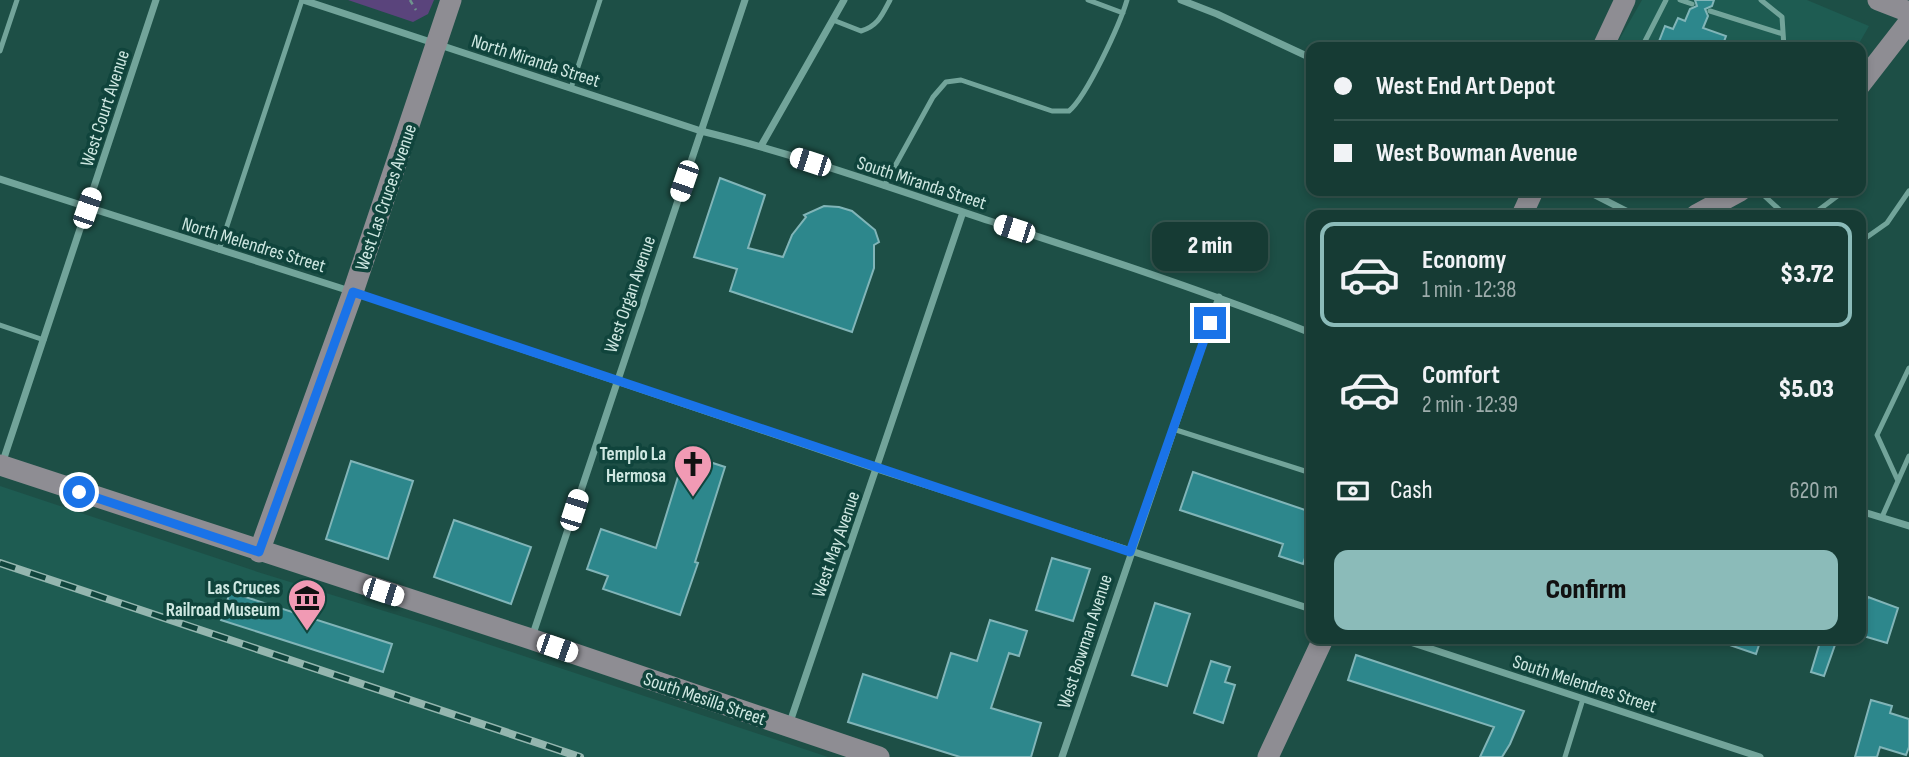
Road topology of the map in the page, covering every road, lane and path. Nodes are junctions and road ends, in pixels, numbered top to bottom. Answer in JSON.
{"nodes":[{"id":1,"x":17,"y":0,"type":"edge"},
{"id":2,"x":156,"y":0,"type":"edge"},
{"id":3,"x":302,"y":0,"type":"edge"},
{"id":4,"x":410,"y":0,"type":"edge"},
{"id":5,"x":451,"y":0,"type":"edge"},
{"id":6,"x":600,"y":0,"type":"edge"},
{"id":7,"x":745,"y":0,"type":"edge"},
{"id":8,"x":844,"y":0,"type":"edge"},
{"id":9,"x":890,"y":0,"type":"edge"},
{"id":10,"x":1088,"y":0,"type":"edge"},
{"id":11,"x":1127,"y":0,"type":"edge"},
{"id":12,"x":1181,"y":0,"type":"edge"},
{"id":13,"x":1625,"y":0,"type":"edge"},
{"id":14,"x":1666,"y":0,"type":"edge"},
{"id":15,"x":1681,"y":0,"type":"edge"},
{"id":16,"x":1761,"y":0,"type":"edge"},
{"id":17,"x":1878,"y":0,"type":"edge"},
{"id":18,"x":1692,"y":5,"type":"dead end"},
{"id":19,"x":416,"y":10,"type":"dead end"},
{"id":20,"x":1710,"y":11,"type":"dead end"},
{"id":21,"x":1909,"y":12,"type":"edge"},
{"id":22,"x":1123,"y":13,"type":"junction"},
{"id":23,"x":833,"y":20,"type":"junction"},
{"id":24,"x":1909,"y":22,"type":"edge"},
{"id":25,"x":1783,"y":34,"type":"junction"},
{"id":26,"x":1604,"y":42,"type":"edge"},
{"id":27,"x":1645,"y":42,"type":"edge"},
{"id":28,"x":1784,"y":42,"type":"edge"},
{"id":29,"x":437,"y":44,"type":"junction"},
{"id":30,"x":0,"y":51,"type":"edge"},
{"id":31,"x":1306,"y":56,"type":"edge"},
{"id":32,"x":1866,"y":77,"type":"edge"},
{"id":33,"x":571,"y":88,"type":"junction"},
{"id":34,"x":701,"y":131,"type":"junction"},
{"id":35,"x":761,"y":146,"type":"junction"},
{"id":36,"x":0,"y":179,"type":"edge"},
{"id":37,"x":884,"y":186,"type":"junction"},
{"id":38,"x":1909,"y":191,"type":"edge"},
{"id":39,"x":1597,"y":196,"type":"edge"},
{"id":40,"x":1732,"y":196,"type":"edge"},
{"id":41,"x":1764,"y":196,"type":"edge"},
{"id":42,"x":1837,"y":196,"type":"edge"},
{"id":43,"x":87,"y":208,"type":"junction"},
{"id":44,"x":1624,"y":210,"type":"edge"},
{"id":45,"x":1712,"y":210,"type":"edge"},
{"id":46,"x":1780,"y":210,"type":"edge"},
{"id":47,"x":1819,"y":210,"type":"edge"},
{"id":48,"x":963,"y":212,"type":"junction"},
{"id":49,"x":1866,"y":238,"type":"edge"},
{"id":50,"x":219,"y":250,"type":"junction"},
{"id":51,"x":353,"y":292,"type":"junction"},
{"id":52,"x":1219,"y":297,"type":"junction"},
{"id":53,"x":0,"y":325,"type":"edge"},
{"id":54,"x":1306,"y":331,"type":"edge"},
{"id":55,"x":44,"y":340,"type":"junction"},
{"id":56,"x":1909,"y":368,"type":"edge"},
{"id":57,"x":617,"y":381,"type":"junction"},
{"id":58,"x":1173,"y":429,"type":"junction"},
{"id":59,"x":1909,"y":456,"type":"edge"},
{"id":60,"x":1,"y":466,"type":"edge"},
{"id":61,"x":877,"y":469,"type":"junction"},
{"id":62,"x":1306,"y":471,"type":"edge"},
{"id":63,"x":1898,"y":481,"type":"junction"},
{"id":64,"x":1866,"y":513,"type":"edge"},
{"id":65,"x":1881,"y":517,"type":"junction"},
{"id":66,"x":1909,"y":526,"type":"edge"},
{"id":67,"x":259,"y":552,"type":"junction"},
{"id":68,"x":1130,"y":552,"type":"junction"},
{"id":69,"x":1306,"y":607,"type":"edge"},
{"id":70,"x":531,"y":639,"type":"junction"},
{"id":71,"x":1321,"y":644,"type":"edge"},
{"id":72,"x":1416,"y":644,"type":"edge"},
{"id":73,"x":1583,"y":699,"type":"junction"},
{"id":74,"x":788,"y":726,"type":"junction"},
{"id":75,"x":879,"y":757,"type":"edge"},
{"id":76,"x":1062,"y":757,"type":"edge"},
{"id":77,"x":1268,"y":757,"type":"edge"},
{"id":78,"x":1565,"y":757,"type":"edge"},
{"id":79,"x":1760,"y":757,"type":"edge"}],
"edges":[{"from":1,"to":30,"type":"lane"},
{"from":2,"to":43,"type":"street","name":"West Court Avenue"},
{"from":3,"to":29,"type":"street","name":"North Miranda Street"},
{"from":3,"to":50,"type":"lane"},
{"from":4,"to":19,"type":"path"},
{"from":5,"to":29,"type":"street","name":"West Las Cruces Avenue"},
{"from":6,"to":33,"type":"lane"},
{"from":7,"to":34,"type":"street","name":"West Organ Avenue"},
{"from":8,"to":23,"type":"street"},
{"from":9,"to":23,"type":"lane"},
{"from":10,"to":22,"type":"lane"},
{"from":11,"to":22,"type":"lane"},
{"from":12,"to":31,"type":"street"},
{"from":13,"to":26,"type":"street"},
{"from":14,"to":27,"type":"lane"},
{"from":15,"to":18,"type":"lane"},
{"from":16,"to":25,"type":"lane"},
{"from":17,"to":21,"type":"street"},
{"from":20,"to":25,"type":"lane"},
{"from":22,"to":37,"type":"lane"},
{"from":23,"to":35,"type":"street"},
{"from":24,"to":32,"type":"street"},
{"from":25,"to":28,"type":"lane"},
{"from":29,"to":33,"type":"street","name":"North Miranda Street"},
{"from":29,"to":51,"type":"street","name":"West Las Cruces Avenue"},
{"from":33,"to":34,"type":"street","name":"North Miranda Street"},
{"from":34,"to":35,"type":"street","name":"North Miranda Street"},
{"from":34,"to":57,"type":"street","name":"West Organ Avenue"},
{"from":35,"to":37,"type":"street","name":"South Miranda Street"},
{"from":36,"to":43,"type":"street","name":"North Melendres Street"},
{"from":37,"to":48,"type":"street","name":"South Miranda Street"},
{"from":38,"to":49,"type":"lane"},
{"from":39,"to":44,"type":"street"},
{"from":40,"to":45,"type":"street"},
{"from":41,"to":46,"type":"lane"},
{"from":42,"to":47,"type":"lane"},
{"from":43,"to":50,"type":"street","name":"North Melendres Street"},
{"from":43,"to":55,"type":"street","name":"West Court Avenue"},
{"from":48,"to":52,"type":"street","name":"South Miranda Street"},
{"from":48,"to":61,"type":"street","name":"West May Avenue"},
{"from":50,"to":51,"type":"street","name":"North Melendres Street"},
{"from":51,"to":57,"type":"street","name":"North Melendres Street"},
{"from":51,"to":67,"type":"street","name":"West Las Cruces Avenue"},
{"from":52,"to":54,"type":"street","name":"South Miranda Street"},
{"from":52,"to":58,"type":"street","name":"West Bowman Avenue"},
{"from":53,"to":55,"type":"lane"},
{"from":55,"to":60,"type":"street","name":"West Court Avenue"},
{"from":56,"to":63,"type":"lane"},
{"from":57,"to":61,"type":"street"},
{"from":57,"to":70,"type":"street","name":"West Organ Avenue"},
{"from":58,"to":62,"type":"lane"},
{"from":58,"to":68,"type":"street","name":"West Bowman Avenue"},
{"from":59,"to":63,"type":"lane"},
{"from":60,"to":67,"type":"street","name":"South Mesilla Street"},
{"from":61,"to":68,"type":"street"},
{"from":61,"to":74,"type":"street","name":"West May Avenue"},
{"from":63,"to":65,"type":"lane"},
{"from":64,"to":65,"type":"street"},
{"from":65,"to":66,"type":"street"},
{"from":67,"to":70,"type":"street","name":"South Mesilla Street"},
{"from":68,"to":69,"type":"street"},
{"from":68,"to":76,"type":"street","name":"West Bowman Avenue"},
{"from":70,"to":74,"type":"street","name":"South Mesilla Street"},
{"from":71,"to":77,"type":"street"},
{"from":72,"to":73,"type":"street","name":"South Melendres Street"},
{"from":73,"to":78,"type":"lane"},
{"from":73,"to":79,"type":"street","name":"South Melendres Street"},
{"from":74,"to":75,"type":"street","name":"South Mesilla Street"}]}
